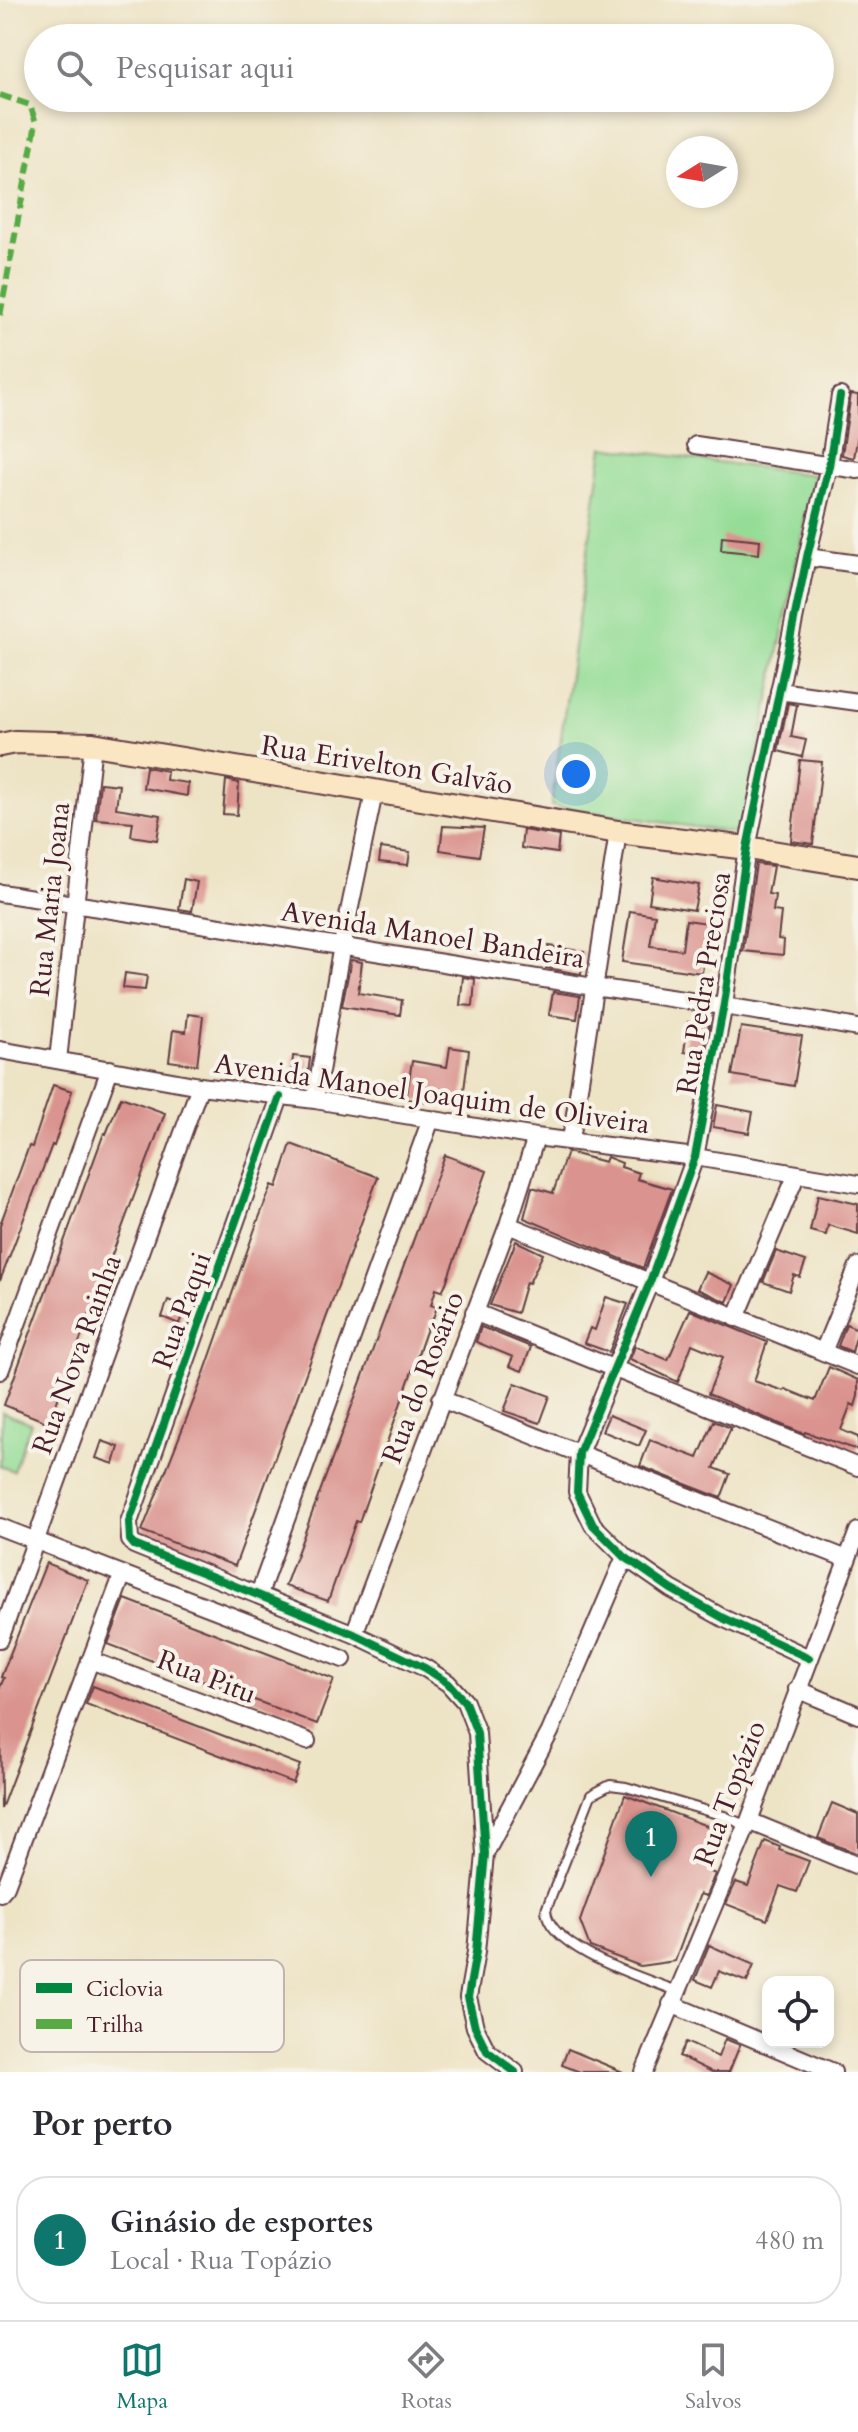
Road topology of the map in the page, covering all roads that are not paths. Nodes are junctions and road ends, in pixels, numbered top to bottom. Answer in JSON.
{"nodes":[{"id":1,"x":840,"y":396,"type":"dead end"},
{"id":2,"x":696,"y":445,"type":"dead end"},
{"id":3,"x":829,"y":466,"type":"junction"},
{"id":4,"x":858,"y":470,"type":"edge"},
{"id":5,"x":807,"y":557,"type":"junction"},
{"id":6,"x":858,"y":564,"type":"edge"},
{"id":7,"x":779,"y":691,"type":"junction"},
{"id":8,"x":858,"y":702,"type":"edge"},
{"id":9,"x":93,"y":744,"type":"junction"},
{"id":10,"x":0,"y":745,"type":"edge"},
{"id":11,"x":374,"y":793,"type":"junction"},
{"id":12,"x":618,"y":832,"type":"junction"},
{"id":13,"x":747,"y":848,"type":"junction"},
{"id":14,"x":858,"y":866,"type":"edge"},
{"id":15,"x":0,"y":893,"type":"edge"},
{"id":16,"x":75,"y":904,"type":"junction"},
{"id":17,"x":342,"y":945,"type":"junction"},
{"id":18,"x":595,"y":987,"type":"junction"},
{"id":19,"x":724,"y":1004,"type":"junction"},
{"id":20,"x":858,"y":1028,"type":"edge"},
{"id":21,"x":0,"y":1050,"type":"edge"},
{"id":22,"x":58,"y":1060,"type":"junction"},
{"id":23,"x":110,"y":1069,"type":"junction"},
{"id":24,"x":200,"y":1086,"type":"junction"},
{"id":25,"x":280,"y":1097,"type":"junction"},
{"id":26,"x":315,"y":1100,"type":"junction"},
{"id":27,"x":431,"y":1119,"type":"junction"},
{"id":28,"x":536,"y":1137,"type":"junction"},
{"id":29,"x":571,"y":1140,"type":"junction"},
{"id":30,"x":695,"y":1157,"type":"junction"},
{"id":31,"x":796,"y":1176,"type":"junction"},
{"id":32,"x":858,"y":1184,"type":"edge"},
{"id":33,"x":508,"y":1225,"type":"junction"},
{"id":34,"x":858,"y":1266,"type":"edge"},
{"id":35,"x":650,"y":1282,"type":"junction"},
{"id":36,"x":474,"y":1312,"type":"junction"},
{"id":37,"x":736,"y":1318,"type":"junction"},
{"id":38,"x":823,"y":1352,"type":"junction"},
{"id":39,"x":858,"y":1366,"type":"edge"},
{"id":40,"x":615,"y":1369,"type":"junction"},
{"id":41,"x":0,"y":1371,"type":"edge"},
{"id":42,"x":441,"y":1399,"type":"junction"},
{"id":43,"x":579,"y":1453,"type":"junction"},
{"id":44,"x":858,"y":1467,"type":"edge"},
{"id":45,"x":0,"y":1527,"type":"edge"},
{"id":46,"x":858,"y":1531,"type":"edge"},
{"id":47,"x":36,"y":1542,"type":"junction"},
{"id":48,"x":625,"y":1557,"type":"junction"},
{"id":49,"x":847,"y":1559,"type":"junction"},
{"id":50,"x":122,"y":1576,"type":"junction"},
{"id":51,"x":259,"y":1594,"type":"junction"},
{"id":52,"x":354,"y":1634,"type":"junction"},
{"id":53,"x":0,"y":1639,"type":"edge"},
{"id":54,"x":809,"y":1658,"type":"junction"},
{"id":55,"x":343,"y":1659,"type":"dead end"},
{"id":56,"x":90,"y":1660,"type":"junction"},
{"id":57,"x":797,"y":1689,"type":"junction"},
{"id":58,"x":858,"y":1715,"type":"edge"},
{"id":59,"x":307,"y":1741,"type":"dead end"},
{"id":60,"x":748,"y":1824,"type":"junction"},
{"id":61,"x":485,"y":1854,"type":"junction"},
{"id":62,"x":858,"y":1866,"type":"edge"},
{"id":63,"x":0,"y":1893,"type":"edge"},
{"id":64,"x":674,"y":1998,"type":"junction"},
{"id":65,"x":515,"y":2072,"type":"edge"},
{"id":66,"x":644,"y":2072,"type":"edge"},
{"id":67,"x":833,"y":2072,"type":"edge"}],
"edges":[{"from":1,"to":3,"type":"street","name":"Rua Pedra Preciosa"},
{"from":2,"to":3,"type":"street"},
{"from":3,"to":4,"type":"street"},
{"from":3,"to":5,"type":"street","name":"Rua Pedra Preciosa"},
{"from":5,"to":6,"type":"street"},
{"from":5,"to":7,"type":"street","name":"Rua Pedra Preciosa"},
{"from":7,"to":8,"type":"street"},
{"from":7,"to":13,"type":"street","name":"Rua Pedra Preciosa"},
{"from":9,"to":10,"type":"main road","name":"Rua Erivelton Galvão"},
{"from":9,"to":11,"type":"main road","name":"Rua Erivelton Galvão"},
{"from":9,"to":16,"type":"street","name":"Rua Maria Joana"},
{"from":11,"to":12,"type":"main road","name":"Rua Erivelton Galvão"},
{"from":11,"to":17,"type":"street"},
{"from":12,"to":13,"type":"main road","name":"Rua Erivelton Galvão"},
{"from":12,"to":18,"type":"street"},
{"from":13,"to":14,"type":"main road","name":"Rua Erivelton Galvão"},
{"from":13,"to":19,"type":"street","name":"Rua Pedra Preciosa"},
{"from":15,"to":16,"type":"street","name":"Avenida Manoel Bandeira"},
{"from":16,"to":17,"type":"street","name":"Avenida Manoel Bandeira"},
{"from":16,"to":22,"type":"street","name":"Rua Maria Joana"},
{"from":17,"to":18,"type":"street","name":"Avenida Manoel Bandeira"},
{"from":17,"to":26,"type":"street"},
{"from":18,"to":19,"type":"street","name":"Avenida Manoel Bandeira"},
{"from":18,"to":29,"type":"street"},
{"from":19,"to":20,"type":"street","name":"Avenida Manoel Bandeira"},
{"from":19,"to":30,"type":"street","name":"Rua Pedra Preciosa"},
{"from":21,"to":22,"type":"street","name":"Avenida Manoel Joaquim de Oliveira"},
{"from":22,"to":23,"type":"street","name":"Avenida Manoel Joaquim de Oliveira"},
{"from":23,"to":24,"type":"street","name":"Avenida Manoel Joaquim de Oliveira"},
{"from":23,"to":41,"type":"street"},
{"from":24,"to":25,"type":"street","name":"Avenida Manoel Joaquim de Oliveira"},
{"from":24,"to":47,"type":"street","name":"Rua Nova Rainha"},
{"from":25,"to":26,"type":"street","name":"Avenida Manoel Joaquim de Oliveira"},
{"from":25,"to":51,"type":"street","name":"Rua Paqui"},
{"from":26,"to":27,"type":"street","name":"Avenida Manoel Joaquim de Oliveira"},
{"from":27,"to":28,"type":"street","name":"Avenida Manoel Joaquim de Oliveira"},
{"from":27,"to":51,"type":"street"},
{"from":28,"to":29,"type":"street","name":"Avenida Manoel Joaquim de Oliveira"},
{"from":28,"to":33,"type":"street","name":"Rua do Rosário"},
{"from":29,"to":30,"type":"street","name":"Avenida Manoel Joaquim de Oliveira"},
{"from":30,"to":31,"type":"street","name":"Avenida Manoel Joaquim de Oliveira"},
{"from":30,"to":35,"type":"street","name":"Rua Pedra Preciosa"},
{"from":31,"to":32,"type":"street","name":"Avenida Manoel Joaquim de Oliveira"},
{"from":31,"to":37,"type":"street"},
{"from":33,"to":35,"type":"street"},
{"from":33,"to":36,"type":"street","name":"Rua do Rosário"},
{"from":34,"to":38,"type":"street"},
{"from":35,"to":37,"type":"street"},
{"from":35,"to":40,"type":"street","name":"Rua Pedra Preciosa"},
{"from":36,"to":40,"type":"street"},
{"from":36,"to":42,"type":"street","name":"Rua do Rosário"},
{"from":37,"to":38,"type":"street"},
{"from":38,"to":39,"type":"street"},
{"from":40,"to":43,"type":"street","name":"Rua Pedra Preciosa"},
{"from":40,"to":44,"type":"street"},
{"from":42,"to":43,"type":"street"},
{"from":42,"to":52,"type":"street","name":"Rua do Rosário"},
{"from":43,"to":48,"type":"street","name":"Rua Pedra Preciosa"},
{"from":43,"to":49,"type":"street"},
{"from":45,"to":47,"type":"street"},
{"from":46,"to":49,"type":"street","name":"Rua Topázio"},
{"from":47,"to":50,"type":"street"},
{"from":47,"to":53,"type":"street","name":"Rua Nova Rainha"},
{"from":48,"to":54,"type":"street"},
{"from":48,"to":61,"type":"street"},
{"from":49,"to":54,"type":"street","name":"Rua Topázio"},
{"from":50,"to":55,"type":"street"},
{"from":50,"to":56,"type":"street"},
{"from":51,"to":52,"type":"street"},
{"from":52,"to":61,"type":"street"},
{"from":54,"to":57,"type":"street","name":"Rua Topázio"},
{"from":56,"to":59,"type":"street","name":"Rua Pitu"},
{"from":56,"to":63,"type":"street"},
{"from":57,"to":58,"type":"street"},
{"from":57,"to":60,"type":"street","name":"Rua Topázio"},
{"from":60,"to":62,"type":"street"},
{"from":60,"to":64,"type":"street","name":"Rua Topázio"},
{"from":60,"to":64,"type":"lane"},
{"from":61,"to":65,"type":"street"},
{"from":64,"to":66,"type":"street","name":"Rua Topázio"},
{"from":64,"to":67,"type":"street"}]}
